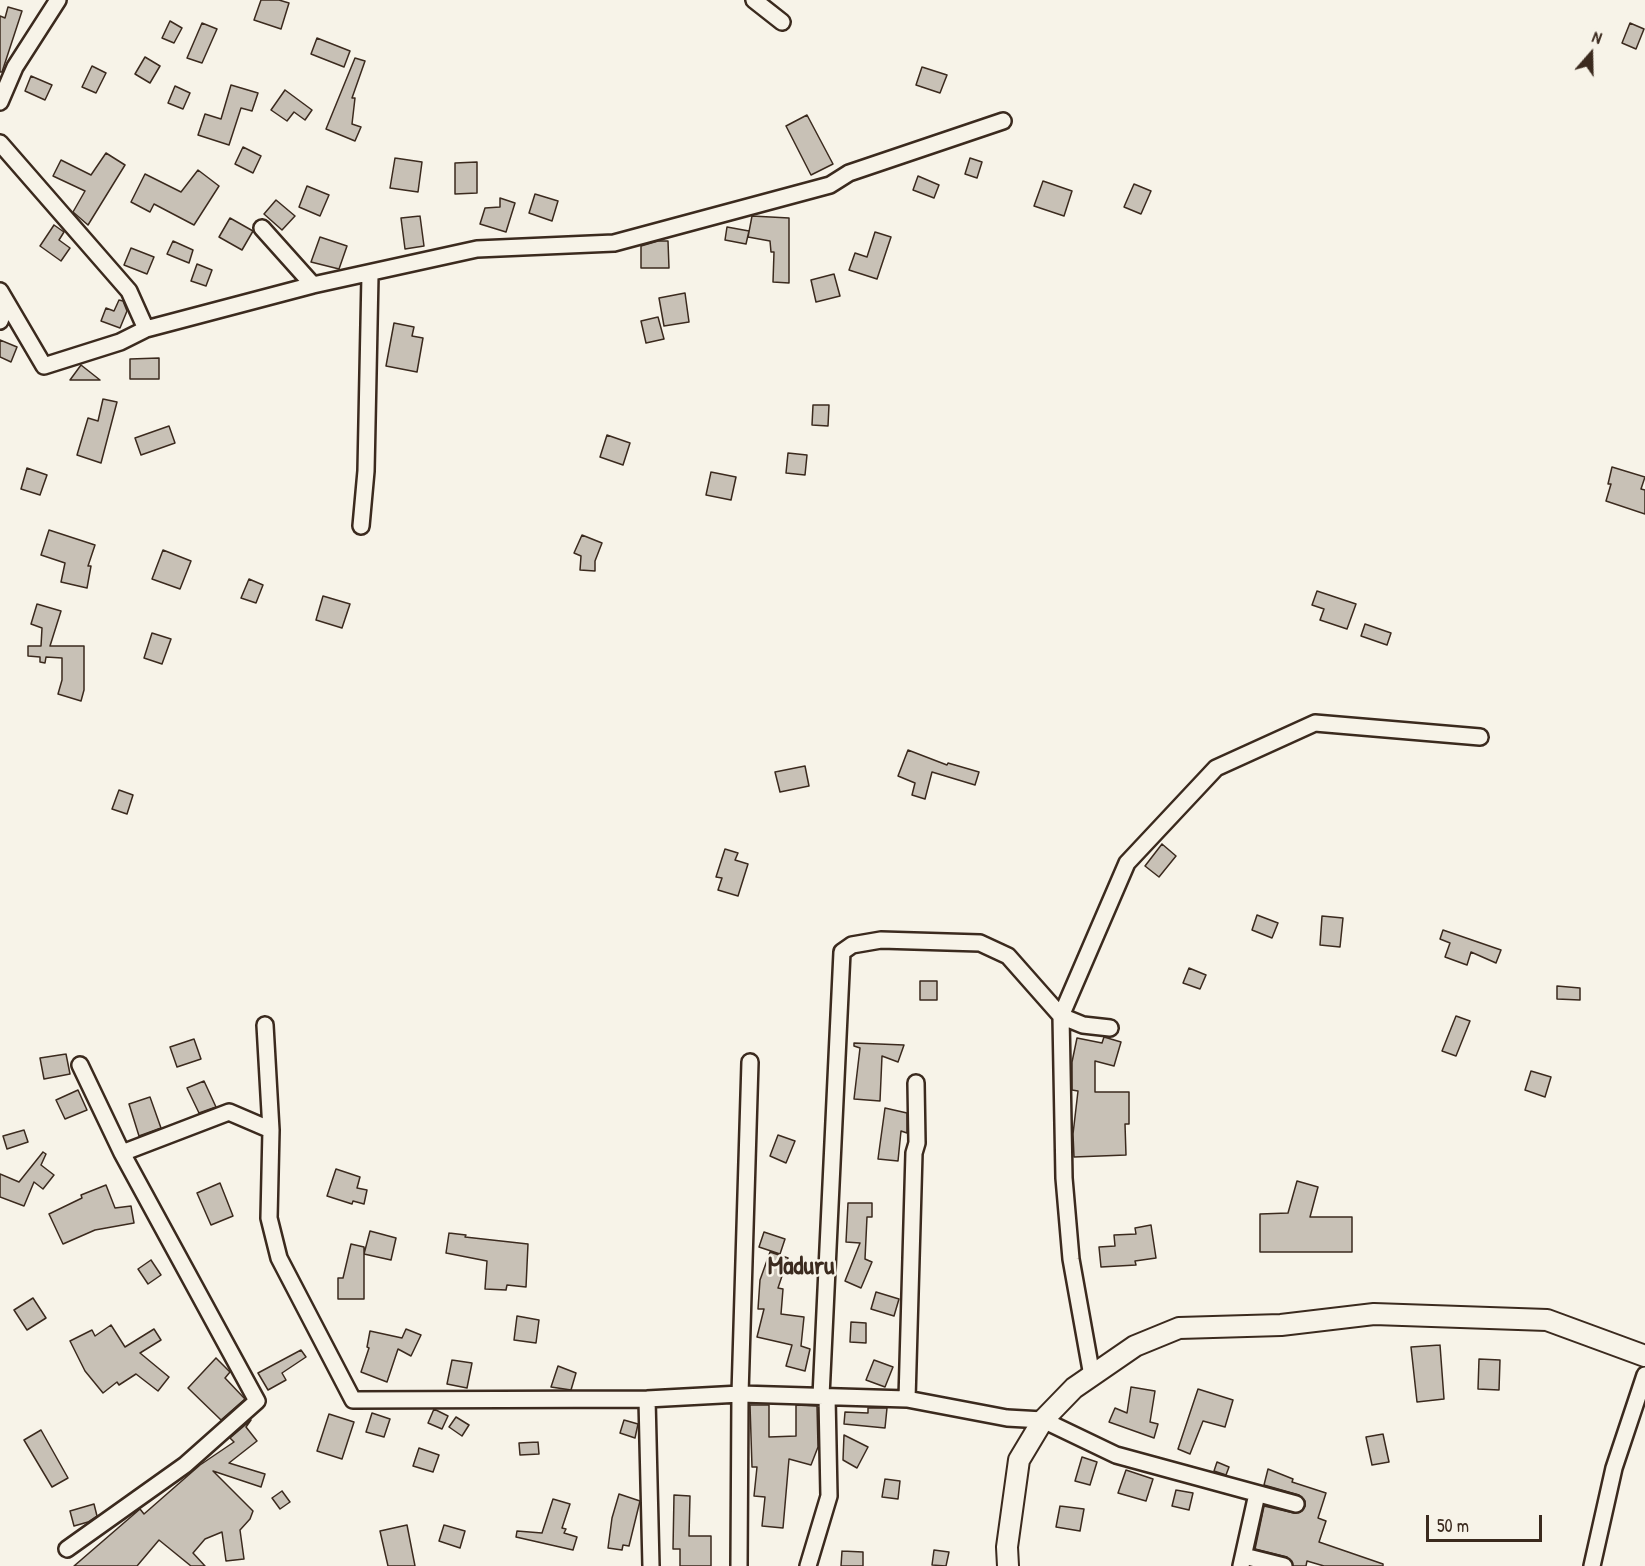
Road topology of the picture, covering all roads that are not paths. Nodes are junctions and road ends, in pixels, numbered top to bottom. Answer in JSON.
{"nodes":[{"id":1,"x":58,"y":0,"type":"edge"},
{"id":2,"x":754,"y":0,"type":"edge"},
{"id":3,"x":782,"y":22,"type":"dead end"},
{"id":4,"x":8,"y":67,"type":"edge"},
{"id":5,"x":0,"y":102,"type":"edge"},
{"id":6,"x":1003,"y":121,"type":"dead end"},
{"id":7,"x":0,"y":143,"type":"edge"},
{"id":8,"x":262,"y":228,"type":"dead end"},
{"id":9,"x":370,"y":274,"type":"junction"},
{"id":10,"x":313,"y":285,"type":"junction"},
{"id":11,"x":4,"y":297,"type":"edge"},
{"id":12,"x":0,"y":321,"type":"edge"},
{"id":13,"x":147,"y":329,"type":"junction"},
{"id":14,"x":360,"y":526,"type":"dead end"},
{"id":15,"x":1480,"y":737,"type":"dead end"},
{"id":16,"x":1061,"y":1016,"type":"junction"},
{"id":17,"x":265,"y":1026,"type":"dead end"},
{"id":18,"x":1110,"y":1028,"type":"dead end"},
{"id":19,"x":750,"y":1062,"type":"dead end"},
{"id":20,"x":80,"y":1065,"type":"dead end"},
{"id":21,"x":916,"y":1083,"type":"dead end"},
{"id":22,"x":271,"y":1130,"type":"junction"},
{"id":23,"x":122,"y":1153,"type":"junction"},
{"id":24,"x":1645,"y":1356,"type":"edge"},
{"id":25,"x":1645,"y":1375,"type":"edge"},
{"id":26,"x":1092,"y":1376,"type":"junction"},
{"id":27,"x":740,"y":1395,"type":"junction"},
{"id":28,"x":824,"y":1396,"type":"junction"},
{"id":29,"x":646,"y":1399,"type":"junction"},
{"id":30,"x":907,"y":1399,"type":"junction"},
{"id":31,"x":1042,"y":1420,"type":"junction"},
{"id":32,"x":1257,"y":1494,"type":"junction"},
{"id":33,"x":1296,"y":1504,"type":"dead end"},
{"id":34,"x":67,"y":1549,"type":"dead end"},
{"id":35,"x":1243,"y":1561,"type":"edge"},
{"id":36,"x":651,"y":1566,"type":"edge"},
{"id":37,"x":740,"y":1566,"type":"edge"},
{"id":38,"x":808,"y":1566,"type":"edge"},
{"id":39,"x":1008,"y":1566,"type":"edge"},
{"id":40,"x":1284,"y":1566,"type":"edge"},
{"id":41,"x":1592,"y":1566,"type":"edge"}],
"edges":[{"from":1,"to":4,"type":"street"},
{"from":2,"to":3,"type":"street"},
{"from":4,"to":5,"type":"street"},
{"from":6,"to":9,"type":"street"},
{"from":7,"to":13,"type":"street"},
{"from":8,"to":10,"type":"street"},
{"from":9,"to":10,"type":"street"},
{"from":9,"to":14,"type":"street"},
{"from":10,"to":13,"type":"street"},
{"from":11,"to":12,"type":"street"},
{"from":11,"to":13,"type":"street"},
{"from":15,"to":16,"type":"street"},
{"from":16,"to":18,"type":"street"},
{"from":16,"to":26,"type":"street"},
{"from":16,"to":28,"type":"street"},
{"from":17,"to":22,"type":"street"},
{"from":19,"to":27,"type":"street"},
{"from":20,"to":23,"type":"street"},
{"from":21,"to":30,"type":"street"},
{"from":22,"to":23,"type":"street"},
{"from":22,"to":29,"type":"street"},
{"from":23,"to":34,"type":"street"},
{"from":24,"to":26,"type":"main road"},
{"from":25,"to":41,"type":"street"},
{"from":26,"to":31,"type":"main road"},
{"from":27,"to":28,"type":"street"},
{"from":27,"to":29,"type":"street"},
{"from":27,"to":37,"type":"street"},
{"from":28,"to":30,"type":"street"},
{"from":28,"to":38,"type":"street"},
{"from":29,"to":36,"type":"street"},
{"from":30,"to":31,"type":"street"},
{"from":31,"to":32,"type":"street"},
{"from":31,"to":39,"type":"main road"},
{"from":32,"to":33,"type":"street"},
{"from":32,"to":35,"type":"street"},
{"from":35,"to":40,"type":"street"}]}
